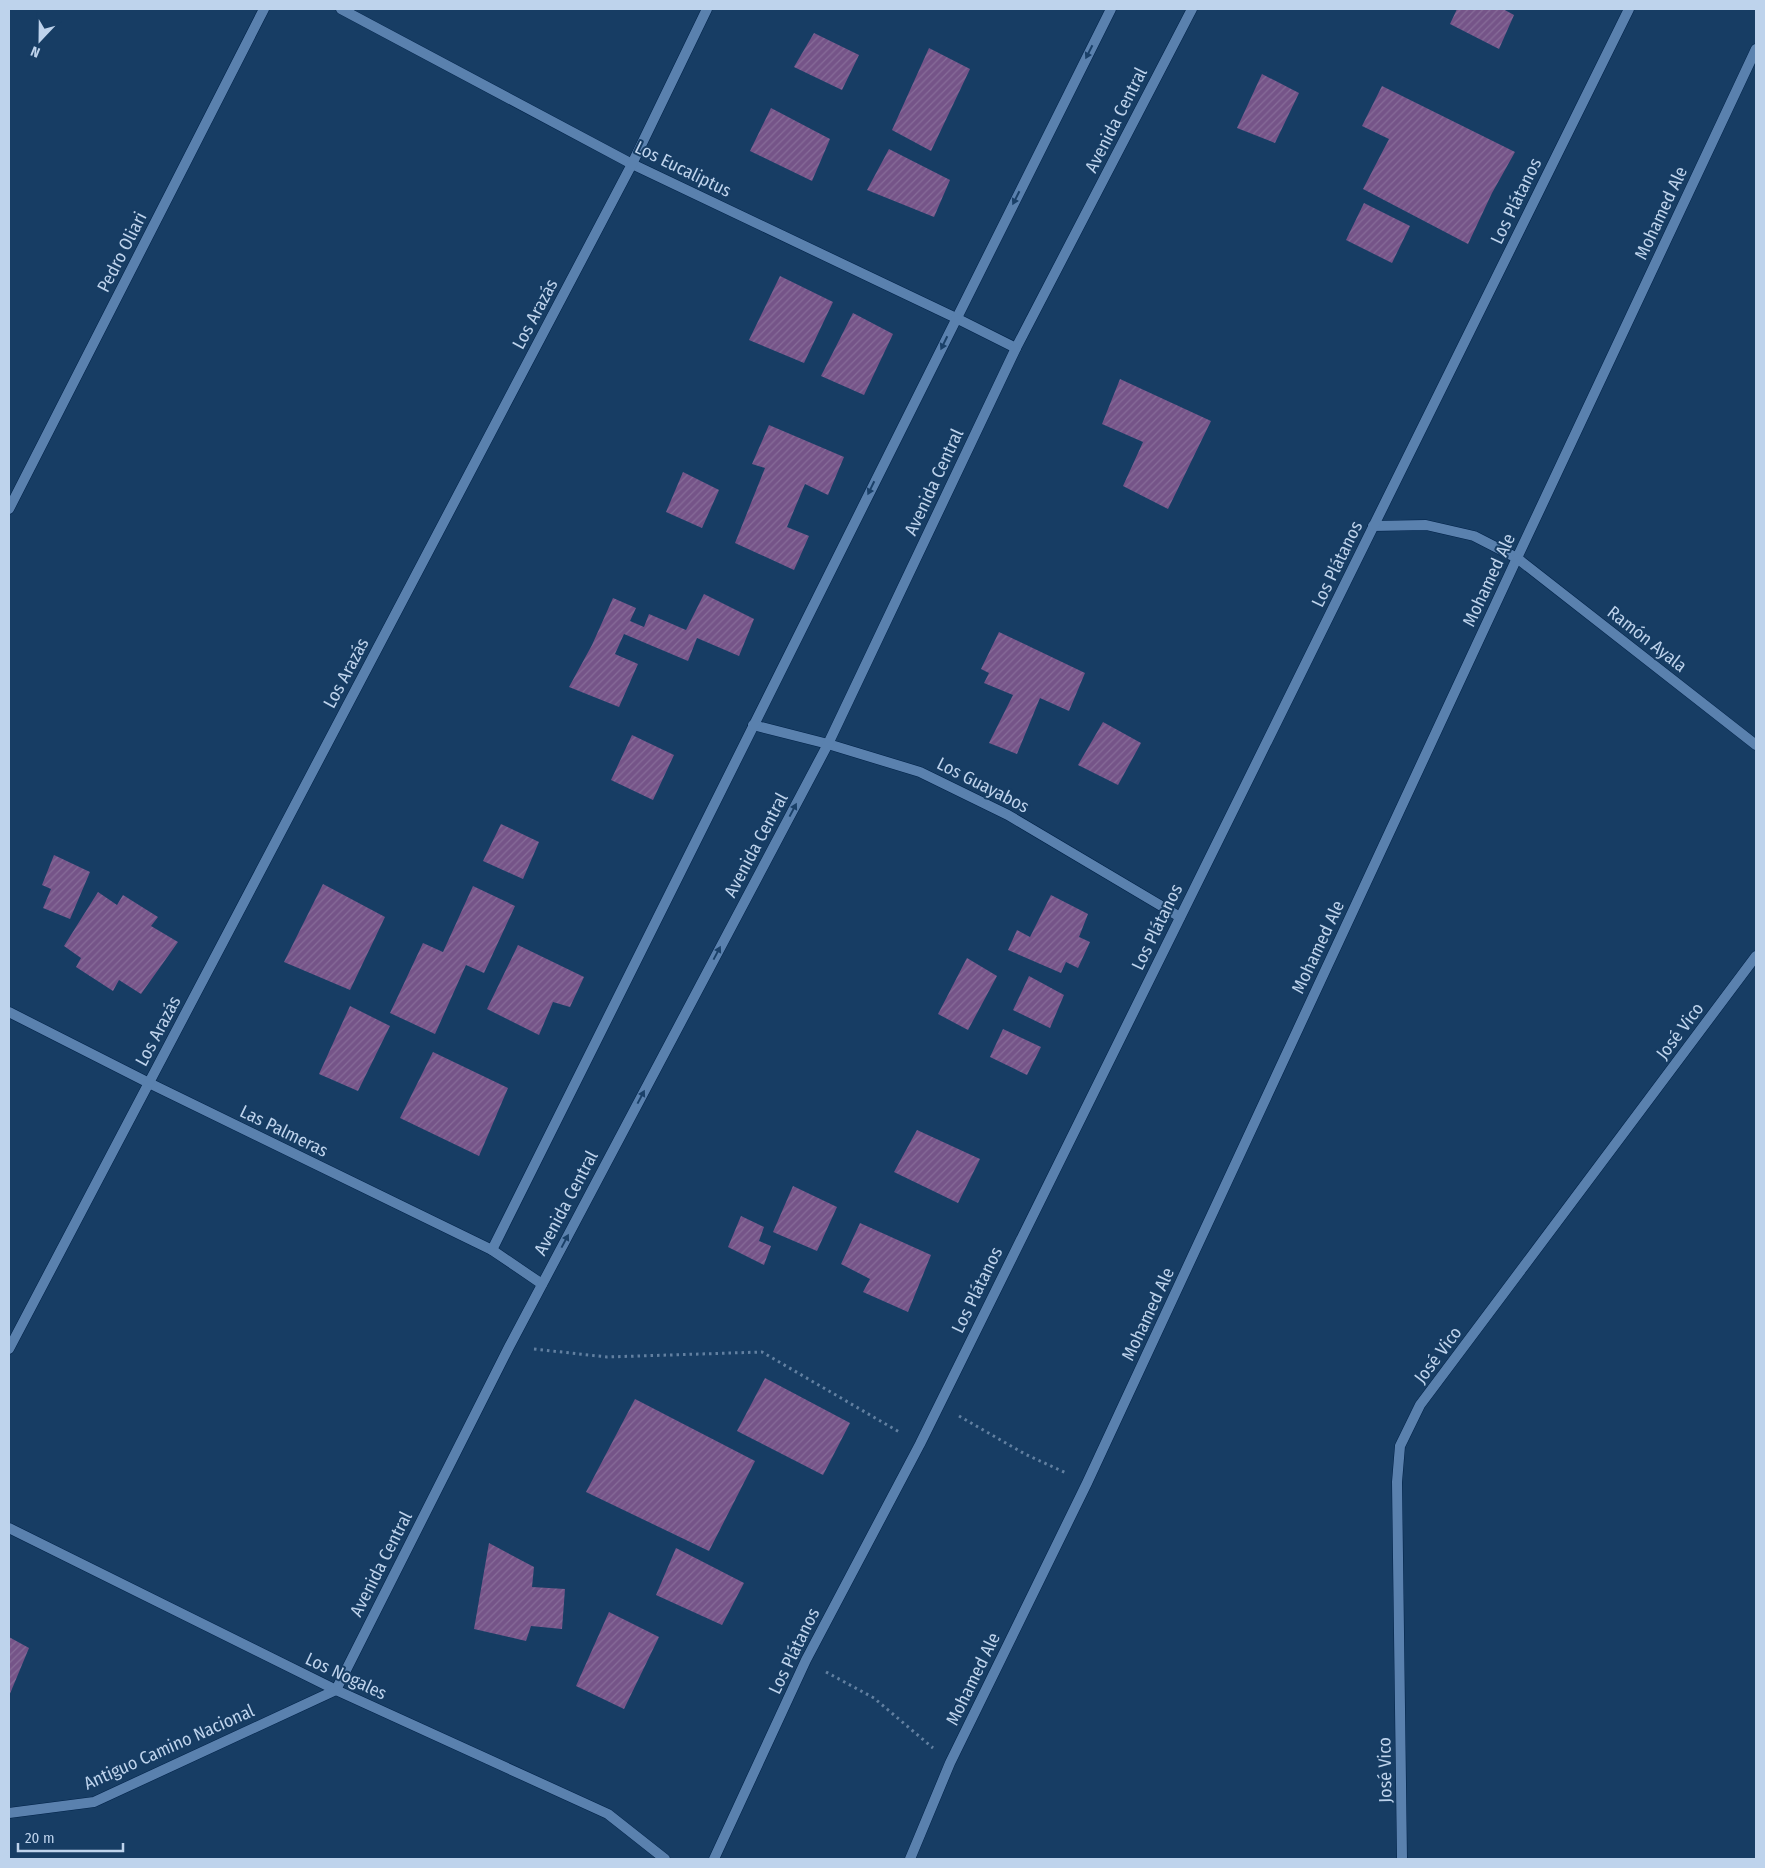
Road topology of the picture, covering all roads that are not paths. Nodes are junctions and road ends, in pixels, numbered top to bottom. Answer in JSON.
{"nodes":[{"id":1,"x":264,"y":9,"type":"edge"},
{"id":2,"x":341,"y":9,"type":"edge"},
{"id":3,"x":707,"y":9,"type":"edge"},
{"id":4,"x":1111,"y":9,"type":"edge"},
{"id":5,"x":1192,"y":9,"type":"edge"},
{"id":6,"x":1630,"y":9,"type":"edge"},
{"id":7,"x":1756,"y":48,"type":"edge"},
{"id":8,"x":632,"y":164,"type":"junction"},
{"id":9,"x":956,"y":318,"type":"junction"},
{"id":10,"x":1016,"y":348,"type":"junction"},
{"id":11,"x":9,"y":510,"type":"edge"},
{"id":12,"x":1373,"y":526,"type":"junction"},
{"id":13,"x":1517,"y":558,"type":"junction"},
{"id":14,"x":753,"y":725,"type":"junction"},
{"id":15,"x":828,"y":744,"type":"junction"},
{"id":16,"x":1756,"y":744,"type":"edge"},
{"id":17,"x":1180,"y":917,"type":"junction"},
{"id":18,"x":1756,"y":956,"type":"edge"},
{"id":19,"x":9,"y":1012,"type":"edge"},
{"id":20,"x":149,"y":1083,"type":"junction"},
{"id":21,"x":492,"y":1250,"type":"junction"},
{"id":22,"x":542,"y":1284,"type":"junction"},
{"id":23,"x":9,"y":1349,"type":"edge"},
{"id":24,"x":9,"y":1528,"type":"edge"},
{"id":25,"x":336,"y":1690,"type":"junction"},
{"id":26,"x":9,"y":1813,"type":"edge"},
{"id":27,"x":665,"y":1859,"type":"edge"},
{"id":28,"x":714,"y":1859,"type":"edge"},
{"id":29,"x":910,"y":1859,"type":"edge"},
{"id":30,"x":1402,"y":1859,"type":"edge"}],
"edges":[{"from":1,"to":11,"type":"street","name":"Pedro Oliari"},
{"from":2,"to":8,"type":"street","name":"Los Eucaliptus"},
{"from":3,"to":8,"type":"street","name":"Los Arazás"},
{"from":4,"to":9,"type":"street","one_way":true},
{"from":5,"to":10,"type":"street","name":"Avenida Central"},
{"from":6,"to":12,"type":"street","name":"Los Plátanos"},
{"from":7,"to":13,"type":"street","name":"Mohamed Ale"},
{"from":8,"to":9,"type":"street","name":"Los Eucaliptus"},
{"from":8,"to":20,"type":"street","name":"Los Arazás"},
{"from":9,"to":10,"type":"street","name":"Los Eucaliptus"},
{"from":9,"to":14,"type":"street","one_way":true},
{"from":10,"to":15,"type":"street","name":"Avenida Central"},
{"from":12,"to":13,"type":"street","name":"Ramón Ayala"},
{"from":12,"to":17,"type":"street","name":"Los Plátanos"},
{"from":13,"to":16,"type":"street","name":"Ramón Ayala"},
{"from":13,"to":29,"type":"street","name":"Mohamed Ale"},
{"from":14,"to":15,"type":"street","name":"Los Guayabos"},
{"from":14,"to":21,"type":"street"},
{"from":15,"to":17,"type":"street","name":"Los Guayabos"},
{"from":22,"to":15,"type":"street","name":"Avenida Central","one_way":true},
{"from":17,"to":28,"type":"street","name":"Los Plátanos"},
{"from":18,"to":30,"type":"street","name":"José Vico"},
{"from":19,"to":20,"type":"street","name":"Las Palmeras"},
{"from":20,"to":21,"type":"street","name":"Las Palmeras"},
{"from":20,"to":23,"type":"street","name":"Los Arazás"},
{"from":21,"to":22,"type":"street","name":"Las Palmeras"},
{"from":22,"to":25,"type":"street","name":"Avenida Central"},
{"from":24,"to":25,"type":"street","name":"Los Nogales"},
{"from":25,"to":26,"type":"street","name":"Antiguo Camino Nacional"},
{"from":25,"to":27,"type":"street","name":"Los Nogales"}]}
